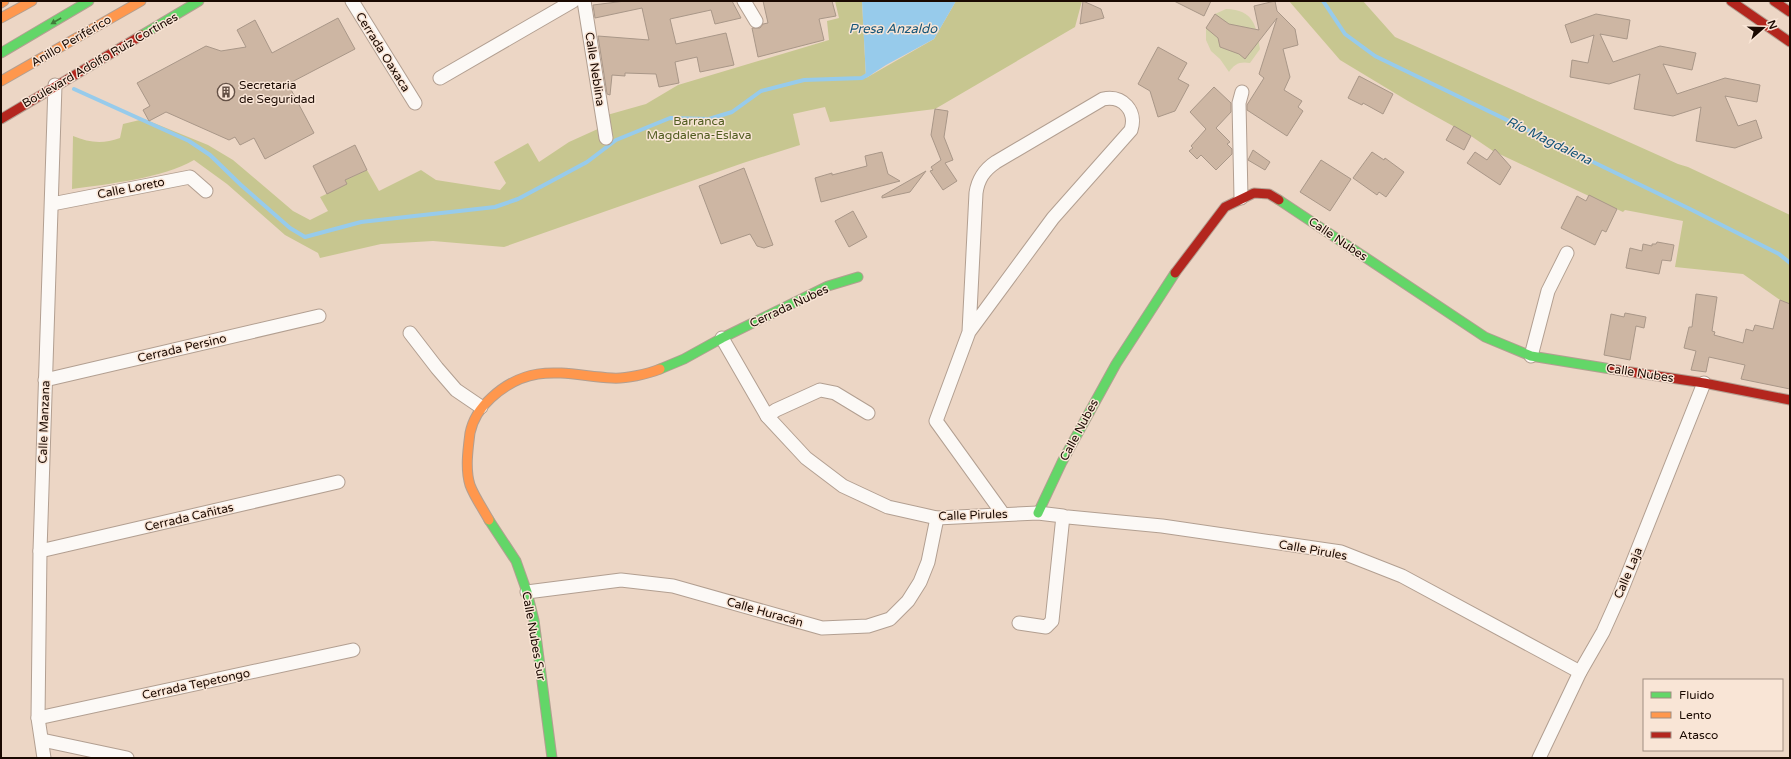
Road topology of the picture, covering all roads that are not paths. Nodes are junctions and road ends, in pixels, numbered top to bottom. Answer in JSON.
{"nodes":[{"id":1,"x":4,"y":1,"type":"edge"},
{"id":2,"x":32,"y":1,"type":"edge"},
{"id":3,"x":89,"y":1,"type":"edge"},
{"id":4,"x":141,"y":1,"type":"edge"},
{"id":5,"x":199,"y":1,"type":"edge"},
{"id":6,"x":352,"y":1,"type":"edge"},
{"id":7,"x":573,"y":1,"type":"edge"},
{"id":8,"x":584,"y":1,"type":"edge"},
{"id":9,"x":744,"y":1,"type":"edge"},
{"id":10,"x":1774,"y":1,"type":"edge"},
{"id":11,"x":1733,"y":2,"type":"edge"},
{"id":12,"x":1,"y":3,"type":"edge"},
{"id":13,"x":1790,"y":12,"type":"edge"},
{"id":14,"x":1,"y":18,"type":"edge"},
{"id":15,"x":756,"y":21,"type":"dead end"},
{"id":16,"x":93,"y":28,"type":"junction"},
{"id":17,"x":1790,"y":42,"type":"edge"},
{"id":18,"x":1,"y":53,"type":"edge"},
{"id":19,"x":70,"y":53,"type":"dead end"},
{"id":20,"x":440,"y":78,"type":"dead end"},
{"id":21,"x":1,"y":81,"type":"edge"},
{"id":22,"x":55,"y":85,"type":"junction"},
{"id":23,"x":1242,"y":92,"type":"dead end"},
{"id":24,"x":415,"y":103,"type":"dead end"},
{"id":25,"x":1,"y":118,"type":"edge"},
{"id":26,"x":606,"y":138,"type":"dead end"},
{"id":27,"x":206,"y":191,"type":"dead end"},
{"id":28,"x":1240,"y":198,"type":"junction"},
{"id":29,"x":52,"y":204,"type":"junction"},
{"id":30,"x":1567,"y":252,"type":"dead end"},
{"id":31,"x":858,"y":277,"type":"dead end"},
{"id":32,"x":319,"y":316,"type":"dead end"},
{"id":33,"x":969,"y":332,"type":"junction"},
{"id":34,"x":410,"y":333,"type":"dead end"},
{"id":35,"x":722,"y":338,"type":"junction"},
{"id":36,"x":1531,"y":356,"type":"junction"},
{"id":37,"x":45,"y":380,"type":"junction"},
{"id":38,"x":1704,"y":383,"type":"junction"},
{"id":39,"x":1790,"y":400,"type":"edge"},
{"id":40,"x":481,"y":407,"type":"junction"},
{"id":41,"x":868,"y":414,"type":"dead end"},
{"id":42,"x":767,"y":416,"type":"junction"},
{"id":43,"x":338,"y":482,"type":"dead end"},
{"id":44,"x":1038,"y":513,"type":"junction"},
{"id":45,"x":1003,"y":514,"type":"junction"},
{"id":46,"x":1066,"y":517,"type":"junction"},
{"id":47,"x":938,"y":518,"type":"junction"},
{"id":48,"x":40,"y":551,"type":"junction"},
{"id":49,"x":527,"y":592,"type":"junction"},
{"id":50,"x":1019,"y":623,"type":"dead end"},
{"id":51,"x":353,"y":650,"type":"dead end"},
{"id":52,"x":1580,"y":672,"type":"junction"},
{"id":53,"x":38,"y":718,"type":"junction"},
{"id":54,"x":42,"y":740,"type":"junction"},
{"id":55,"x":44,"y":758,"type":"edge"},
{"id":56,"x":127,"y":758,"type":"edge"},
{"id":57,"x":552,"y":758,"type":"edge"},
{"id":58,"x":1539,"y":758,"type":"edge"}],
"edges":[{"from":1,"to":12,"type":"main road"},
{"from":2,"to":14,"type":"main road"},
{"from":3,"to":18,"type":"main road","one_way":true},
{"from":4,"to":16,"type":"main road","name":"Anillo Periférico"},
{"from":5,"to":22,"type":"main road","name":"Boulevard Adolfo Ruiz Cortines"},
{"from":6,"to":24,"type":"street","name":"Cerrada Oaxaca"},
{"from":7,"to":20,"type":"street"},
{"from":8,"to":26,"type":"street","name":"Calle Neblina"},
{"from":9,"to":15,"type":"street"},
{"from":10,"to":13,"type":"main road"},
{"from":11,"to":17,"type":"main road"},
{"from":16,"to":19,"type":"main road"},
{"from":16,"to":21,"type":"main road","name":"Anillo Periférico"},
{"from":22,"to":25,"type":"main road","name":"Boulevard Adolfo Ruiz Cortines"},
{"from":22,"to":29,"type":"street","name":"Calle Manzana"},
{"from":23,"to":28,"type":"street"},
{"from":27,"to":29,"type":"street","name":"Calle Loreto"},
{"from":28,"to":36,"type":"main road","name":"Calle Nubes"},
{"from":28,"to":44,"type":"main road","name":"Calle Nubes"},
{"from":29,"to":37,"type":"street","name":"Calle Manzana"},
{"from":30,"to":36,"type":"street"},
{"from":31,"to":35,"type":"main road","name":"Cerrada Nubes"},
{"from":32,"to":37,"type":"street","name":"Cerrada Persino"},
{"from":33,"to":33,"type":"street"},
{"from":33,"to":45,"type":"street"},
{"from":34,"to":40,"type":"street"},
{"from":35,"to":40,"type":"main road","name":"Calle Nubes Sur"},
{"from":35,"to":42,"type":"street","name":"Calle Pirules"},
{"from":36,"to":38,"type":"main road","name":"Calle Nubes"},
{"from":37,"to":48,"type":"street","name":"Calle Manzana"},
{"from":38,"to":39,"type":"main road","name":"Calle Nubes"},
{"from":38,"to":52,"type":"street","name":"Calle Laja"},
{"from":40,"to":49,"type":"main road","name":"Calle Nubes Sur"},
{"from":41,"to":42,"type":"street"},
{"from":42,"to":47,"type":"street","name":"Calle Pirules"},
{"from":43,"to":48,"type":"street","name":"Cerrada Cañitas"},
{"from":44,"to":45,"type":"street","name":"Calle Pirules"},
{"from":44,"to":46,"type":"street","name":"Calle Pirules"},
{"from":45,"to":47,"type":"street","name":"Calle Pirules"},
{"from":46,"to":50,"type":"street"},
{"from":46,"to":52,"type":"street","name":"Calle Pirules"},
{"from":47,"to":49,"type":"street","name":"Calle Huracán"},
{"from":48,"to":53,"type":"street","name":"Calle Manzana"},
{"from":49,"to":57,"type":"main road","name":"Calle Nubes Sur"},
{"from":51,"to":53,"type":"street","name":"Cerrada Tepetongo"},
{"from":52,"to":58,"type":"street","name":"Calle Laja"},
{"from":53,"to":54,"type":"street","name":"Calle Manzana"},
{"from":54,"to":55,"type":"street","name":"Calle Manzana"},
{"from":54,"to":56,"type":"street"}]}
